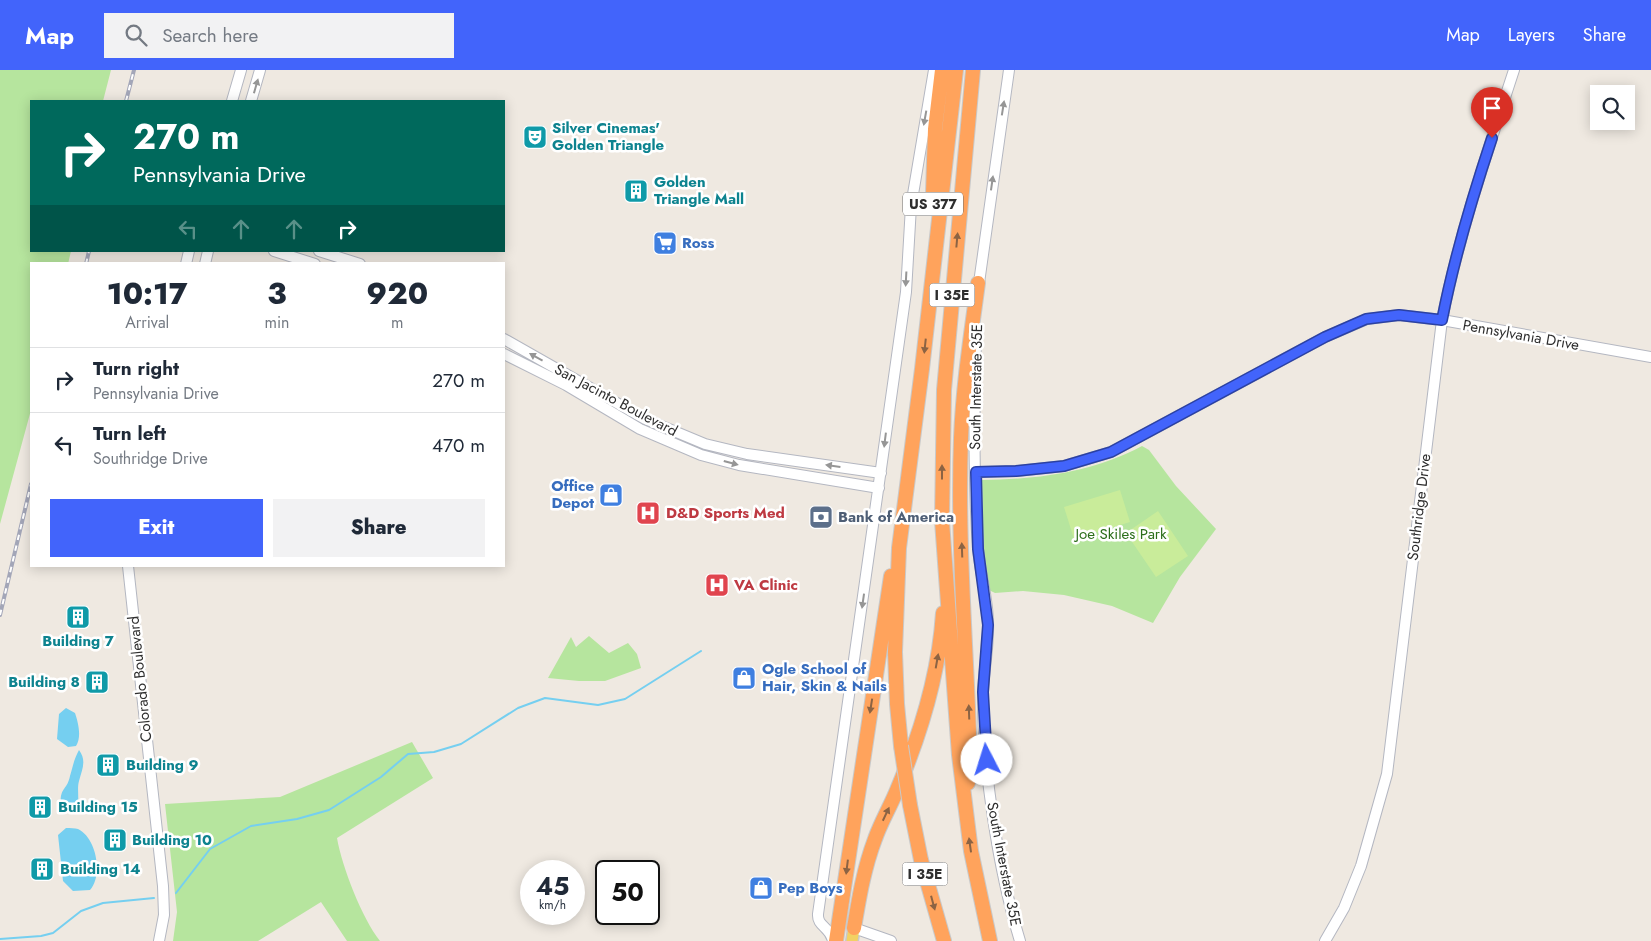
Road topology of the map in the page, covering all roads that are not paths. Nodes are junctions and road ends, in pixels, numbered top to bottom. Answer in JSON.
{"nodes":[{"id":1,"x":241,"y":70,"type":"edge"},
{"id":2,"x":260,"y":70,"type":"edge"},
{"id":3,"x":934,"y":70,"type":"edge"},
{"id":4,"x":942,"y":70,"type":"edge"},
{"id":5,"x":956,"y":70,"type":"edge"},
{"id":6,"x":973,"y":70,"type":"edge"},
{"id":7,"x":1009,"y":70,"type":"edge"},
{"id":8,"x":1514,"y":70,"type":"edge"},
{"id":9,"x":232,"y":100,"type":"edge"},
{"id":10,"x":251,"y":100,"type":"edge"},
{"id":11,"x":282,"y":252,"type":"edge"},
{"id":12,"x":322,"y":252,"type":"edge"},
{"id":13,"x":299,"y":254,"type":"edge"},
{"id":14,"x":312,"y":262,"type":"edge"},
{"id":15,"x":354,"y":262,"type":"edge"},
{"id":16,"x":931,"y":280,"type":"junction"},
{"id":17,"x":978,"y":283,"type":"junction"},
{"id":18,"x":1442,"y":320,"type":"junction"},
{"id":19,"x":505,"y":340,"type":"edge"},
{"id":20,"x":505,"y":355,"type":"edge"},
{"id":21,"x":1651,"y":357,"type":"edge"},
{"id":22,"x":605,"y":394,"type":"junction"},
{"id":23,"x":594,"y":402,"type":"junction"},
{"id":24,"x":606,"y":409,"type":"junction"},
{"id":25,"x":705,"y":444,"type":"junction"},
{"id":26,"x":701,"y":455,"type":"junction"},
{"id":27,"x":976,"y":472,"type":"junction"},
{"id":28,"x":881,"y":473,"type":"junction"},
{"id":29,"x":879,"y":488,"type":"junction"},
{"id":30,"x":898,"y":548,"type":"junction"},
{"id":31,"x":128,"y":567,"type":"edge"},
{"id":32,"x":945,"y":582,"type":"junction"},
{"id":33,"x":965,"y":807,"type":"junction"},
{"id":34,"x":853,"y":935,"type":"edge"},
{"id":35,"x":159,"y":941,"type":"edge"},
{"id":36,"x":835,"y":941,"type":"edge"},
{"id":37,"x":891,"y":941,"type":"edge"},
{"id":38,"x":944,"y":941,"type":"edge"},
{"id":39,"x":990,"y":941,"type":"edge"},
{"id":40,"x":1020,"y":941,"type":"edge"},
{"id":41,"x":1325,"y":941,"type":"edge"}],
"edges":[{"from":1,"to":9,"type":"street"},
{"from":10,"to":2,"type":"street","one_way":true},
{"from":3,"to":28,"type":"street","one_way":true},
{"from":4,"to":16,"type":"highway","number":"US 377"},
{"from":5,"to":16,"type":"highway","number":"I 35E"},
{"from":32,"to":6,"type":"highway","number":"I 35E","one_way":true},
{"from":17,"to":7,"type":"street","name":"South Interstate 35E","one_way":true},
{"from":8,"to":18,"type":"street","name":"Southridge Drive"},
{"from":11,"to":13,"type":"street"},
{"from":12,"to":15,"type":"street"},
{"from":13,"to":14,"type":"street"},
{"from":16,"to":30,"type":"highway","number":"I 35E","one_way":true},
{"from":17,"to":27,"type":"street","name":"South Interstate 35E"},
{"from":33,"to":17,"type":"highway","one_way":true},
{"from":18,"to":21,"type":"street","name":"Pennsylvania Drive"},
{"from":18,"to":27,"type":"street","name":"Pennsylvania Drive"},
{"from":18,"to":41,"type":"street","name":"Southridge Drive"},
{"from":22,"to":19,"type":"street","name":"San Jacinto Boulevard","one_way":true},
{"from":20,"to":23,"type":"street","name":"San Jacinto Boulevard"},
{"from":22,"to":23,"type":"street"},
{"from":22,"to":24,"type":"street"},
{"from":22,"to":25,"type":"street","name":"San Jacinto Boulevard"},
{"from":23,"to":24,"type":"street","name":"San Jacinto Boulevard"},
{"from":24,"to":26,"type":"street","name":"San Jacinto Boulevard"},
{"from":25,"to":26,"type":"street"},
{"from":28,"to":25,"type":"street","name":"San Jacinto Boulevard","one_way":true},
{"from":26,"to":29,"type":"street","name":"San Jacinto Boulevard","one_way":true},
{"from":27,"to":40,"type":"street","name":"South Interstate 35E"},
{"from":28,"to":29,"type":"street"},
{"from":29,"to":36,"type":"street","one_way":true},
{"from":30,"to":36,"type":"highway","one_way":true},
{"from":30,"to":38,"type":"highway","number":"I 35E","one_way":true,"bridge":true},
{"from":31,"to":35,"type":"street","name":"Colorado Boulevard"},
{"from":32,"to":33,"type":"highway","number":"I 35E"},
{"from":34,"to":32,"type":"highway","one_way":true},
{"from":39,"to":33,"type":"highway","number":"I 35E","one_way":true},
{"from":34,"to":37,"type":"street"}]}
